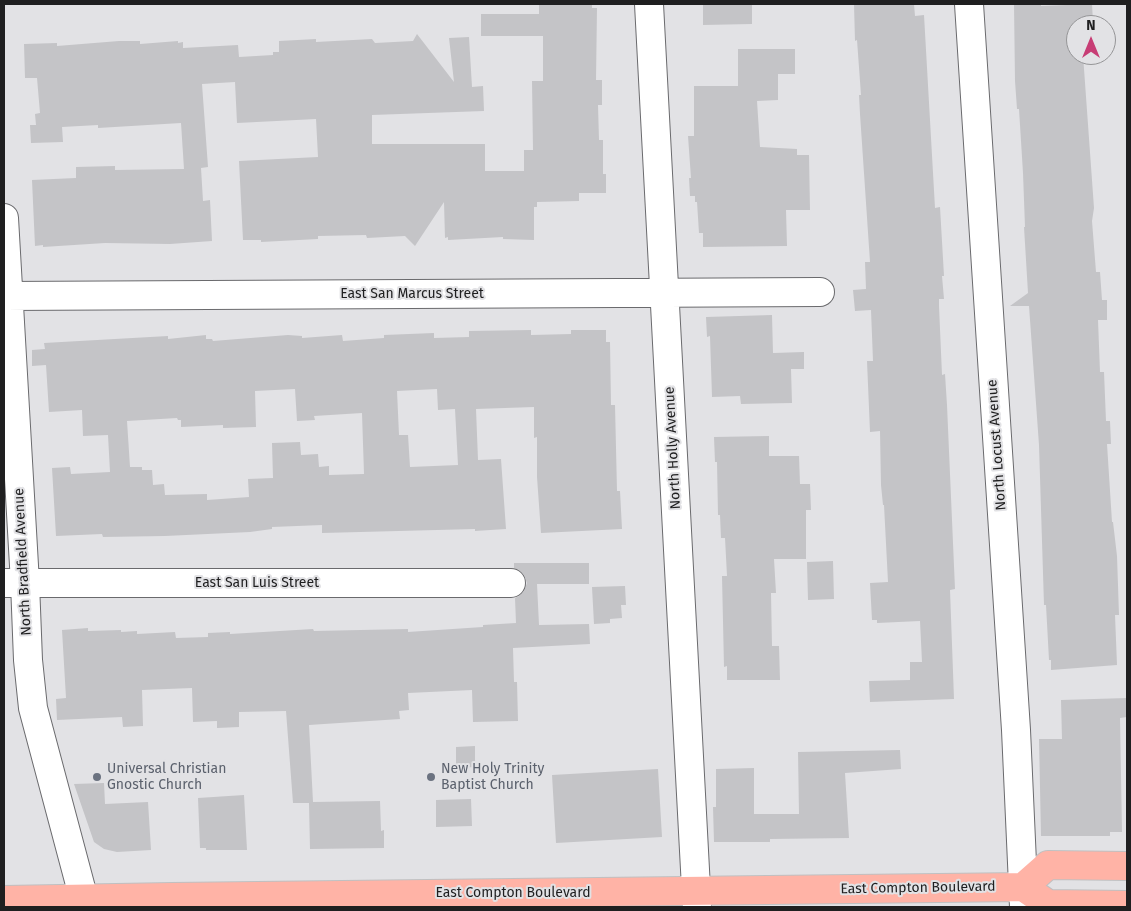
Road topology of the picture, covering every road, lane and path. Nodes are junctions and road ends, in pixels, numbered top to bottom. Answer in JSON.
{"nodes":[{"id":1,"x":649,"y":4,"type":"edge"},
{"id":2,"x":969,"y":4,"type":"edge"},
{"id":3,"x":4,"y":218,"type":"edge"},
{"id":4,"x":665,"y":292,"type":"junction"},
{"id":5,"x":820,"y":292,"type":"dead end"},
{"id":6,"x":6,"y":296,"type":"edge"},
{"id":7,"x":14,"y":583,"type":"edge"},
{"id":8,"x":511,"y":583,"type":"dead end"},
{"id":9,"x":1127,"y":866,"type":"edge"},
{"id":10,"x":1024,"y":897,"type":"edge"},
{"id":11,"x":697,"y":899,"type":"edge"},
{"id":12,"x":4,"y":900,"type":"edge"},
{"id":13,"x":390,"y":901,"type":"edge"},
{"id":14,"x":85,"y":903,"type":"edge"},
{"id":15,"x":1127,"y":906,"type":"edge"}],
"edges":[{"from":1,"to":4,"type":"street","name":"North Holly Avenue"},
{"from":2,"to":10,"type":"street","name":"North Locust Avenue"},
{"from":3,"to":6,"type":"street","name":"North Bradfield Avenue"},
{"from":4,"to":5,"type":"street","name":"East San Marcus Street"},
{"from":4,"to":6,"type":"street","name":"East San Marcus Street"},
{"from":4,"to":11,"type":"street","name":"North Holly Avenue"},
{"from":6,"to":7,"type":"street","name":"North Bradfield Avenue"},
{"from":7,"to":8,"type":"street","name":"East San Luis Street"},
{"from":7,"to":14,"type":"street","name":"North Bradfield Avenue"},
{"from":9,"to":10,"type":"main road"},
{"from":10,"to":11,"type":"main road","name":"East Compton Boulevard"},
{"from":10,"to":15,"type":"main road"},
{"from":11,"to":13,"type":"main road","name":"East Compton Boulevard"},
{"from":12,"to":14,"type":"main road","name":"East Compton Boulevard"},
{"from":13,"to":14,"type":"main road","name":"East Compton Boulevard"}]}
